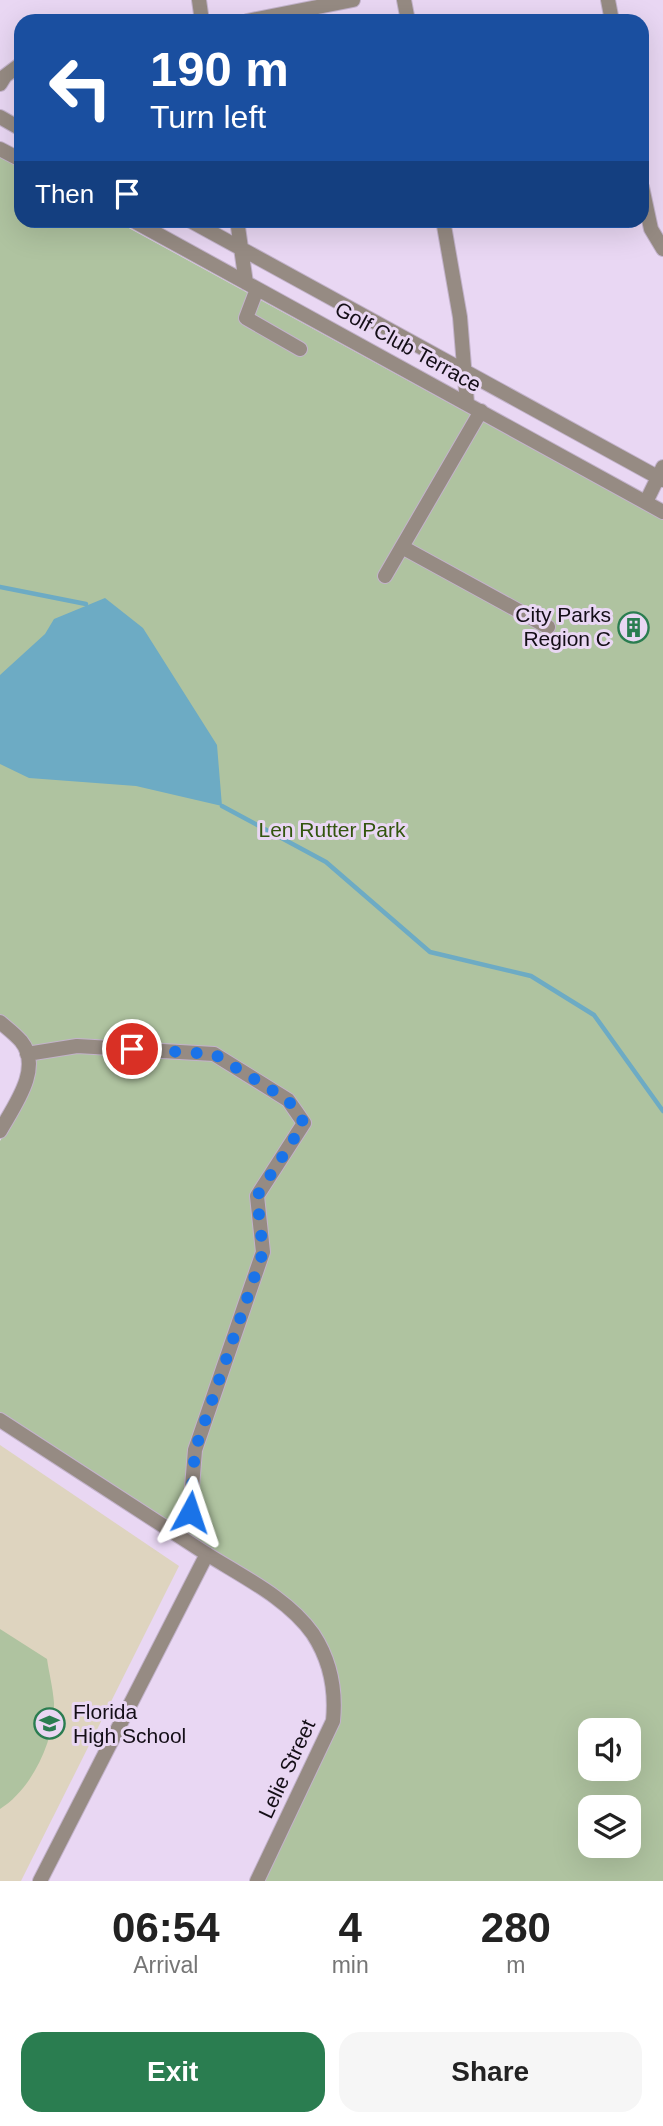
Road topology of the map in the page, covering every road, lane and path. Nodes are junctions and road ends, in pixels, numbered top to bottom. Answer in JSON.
{"nodes":[{"id":1,"x":353,"y":0,"type":"edge"},
{"id":2,"x":282,"y":14,"type":"edge"},
{"id":3,"x":14,"y":69,"type":"edge"},
{"id":4,"x":0,"y":84,"type":"edge"},
{"id":5,"x":649,"y":220,"type":"edge"},
{"id":6,"x":146,"y":228,"type":"edge"},
{"id":7,"x":204,"y":228,"type":"edge"},
{"id":8,"x":238,"y":228,"type":"edge"},
{"id":9,"x":444,"y":228,"type":"edge"},
{"id":10,"x":242,"y":249,"type":"junction"},
{"id":11,"x":663,"y":249,"type":"edge"},
{"id":12,"x":251,"y":286,"type":"junction"},
{"id":13,"x":300,"y":349,"type":"dead end"},
{"id":14,"x":464,"y":373,"type":"junction"},
{"id":15,"x":467,"y":403,"type":"junction"},
{"id":16,"x":481,"y":411,"type":"junction"},
{"id":17,"x":661,"y":475,"type":"edge"},
{"id":18,"x":646,"y":502,"type":"junction"},
{"id":19,"x":663,"y":512,"type":"edge"},
{"id":20,"x":402,"y":547,"type":"junction"},
{"id":21,"x":385,"y":576,"type":"dead end"},
{"id":22,"x":548,"y":627,"type":"dead end"},
{"id":23,"x":0,"y":1022,"type":"edge"},
{"id":24,"x":27,"y":1054,"type":"junction"},
{"id":25,"x":0,"y":1131,"type":"edge"},
{"id":26,"x":0,"y":1420,"type":"edge"},
{"id":27,"x":169,"y":1530,"type":"junction"},
{"id":28,"x":207,"y":1554,"type":"junction"},
{"id":29,"x":40,"y":1881,"type":"edge"},
{"id":30,"x":257,"y":1881,"type":"edge"}],
"edges":[{"from":1,"to":2,"type":"street"},
{"from":3,"to":4,"type":"street"},
{"from":5,"to":11,"type":"street"},
{"from":6,"to":12,"type":"street","name":"Golf Club Terrace"},
{"from":7,"to":10,"type":"street","name":"Golf Club Terrace"},
{"from":8,"to":10,"type":"street"},
{"from":9,"to":14,"type":"street"},
{"from":10,"to":12,"type":"street"},
{"from":10,"to":14,"type":"street","name":"Golf Club Terrace"},
{"from":12,"to":13,"type":"street"},
{"from":12,"to":15,"type":"street","name":"Golf Club Terrace"},
{"from":14,"to":15,"type":"street"},
{"from":14,"to":17,"type":"street","name":"Golf Club Terrace"},
{"from":15,"to":16,"type":"street","name":"Golf Club Terrace"},
{"from":16,"to":18,"type":"street","name":"Golf Club Terrace"},
{"from":16,"to":20,"type":"street"},
{"from":17,"to":18,"type":"street"},
{"from":18,"to":19,"type":"street","name":"Golf Club Terrace"},
{"from":20,"to":21,"type":"street"},
{"from":20,"to":22,"type":"street"},
{"from":23,"to":24,"type":"street"},
{"from":24,"to":25,"type":"street"},
{"from":24,"to":27,"type":"street"},
{"from":26,"to":27,"type":"street","name":"Lelie Street"},
{"from":27,"to":28,"type":"street","name":"Lelie Street"},
{"from":28,"to":29,"type":"street"},
{"from":28,"to":30,"type":"street","name":"Lelie Street"}]}
